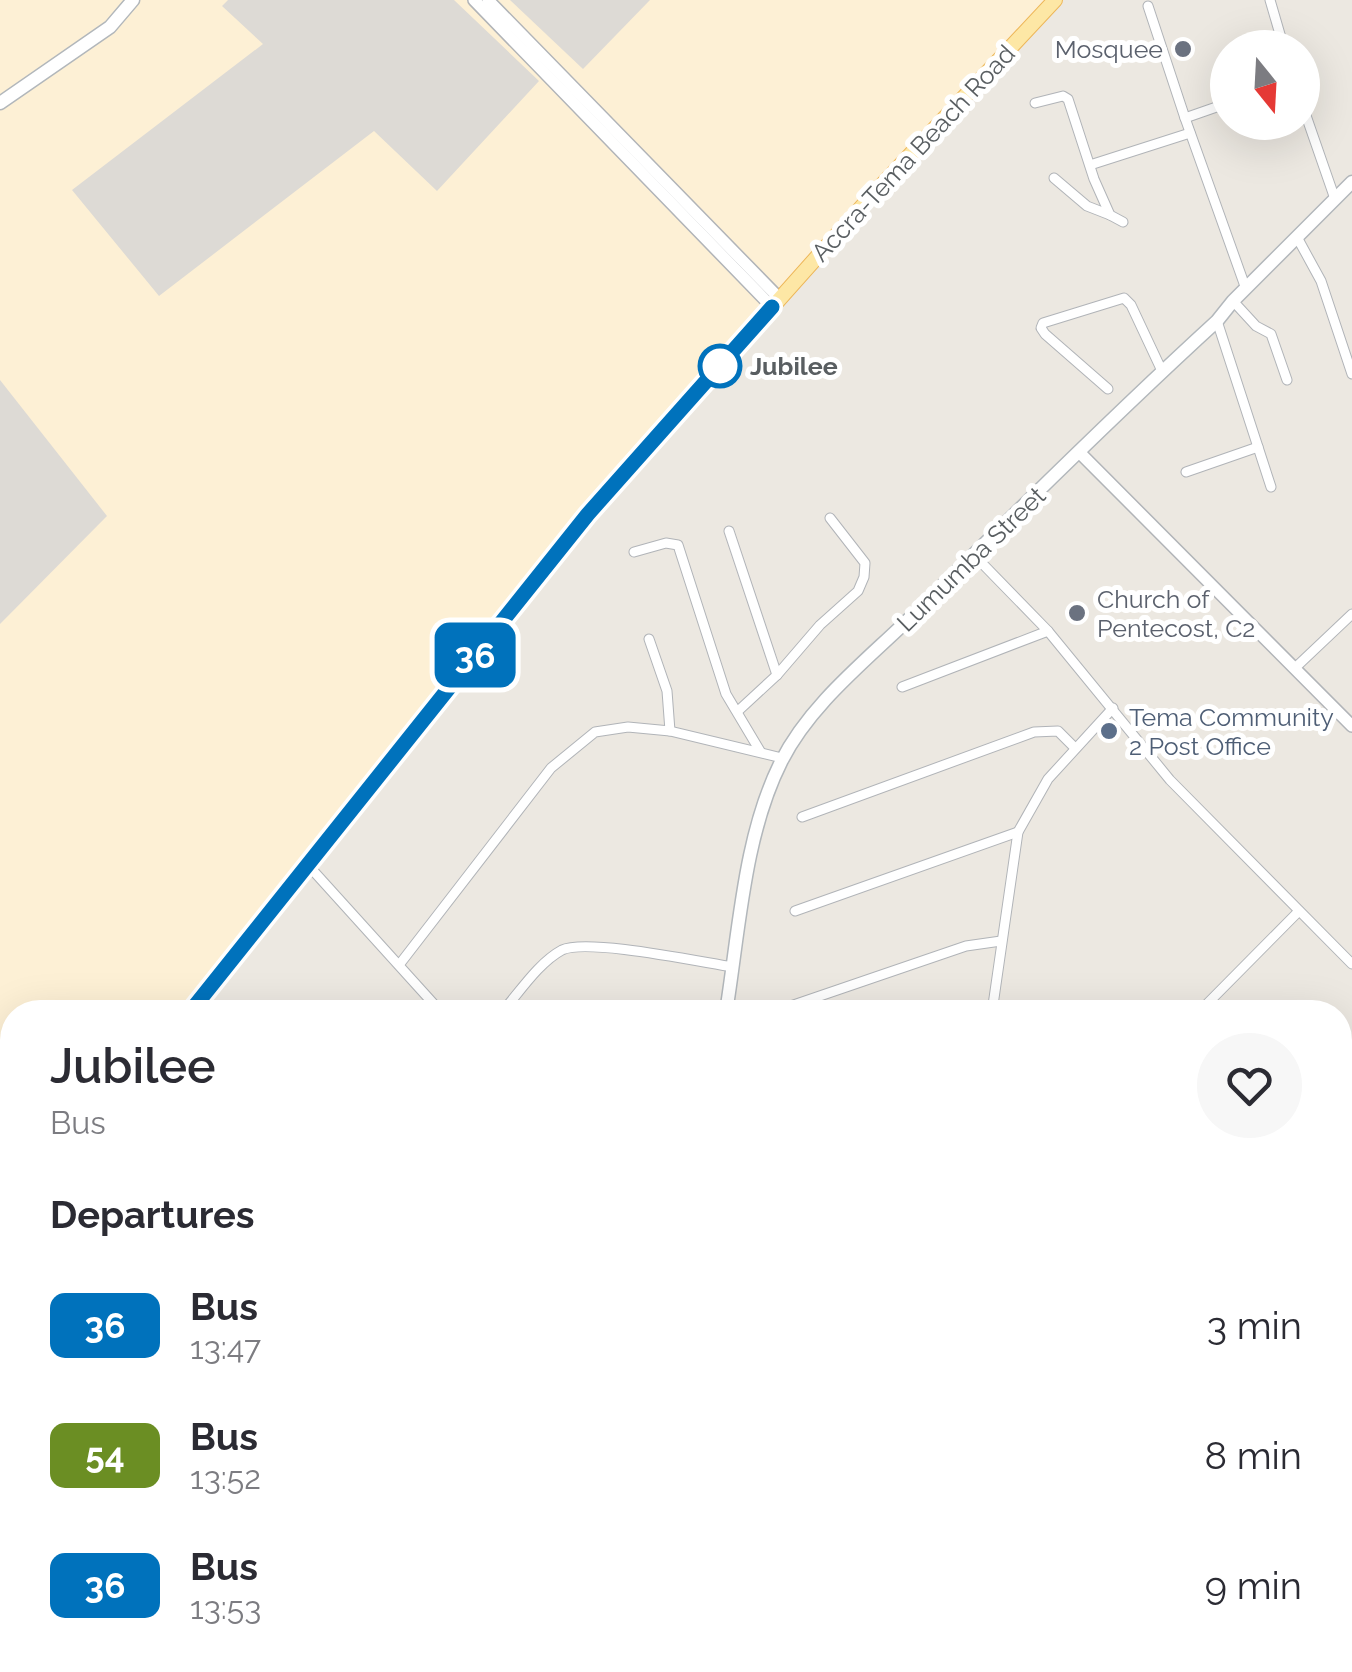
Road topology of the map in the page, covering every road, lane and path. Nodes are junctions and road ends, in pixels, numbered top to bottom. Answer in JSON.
{"nodes":[{"id":1,"x":133,"y":0,"type":"edge"},
{"id":2,"x":474,"y":0,"type":"edge"},
{"id":3,"x":488,"y":0,"type":"edge"},
{"id":4,"x":1056,"y":0,"type":"edge"},
{"id":5,"x":1270,"y":0,"type":"edge"},
{"id":6,"x":1148,"y":6,"type":"dead end"},
{"id":7,"x":1279,"y":30,"type":"edge"},
{"id":8,"x":0,"y":103,"type":"edge"},
{"id":9,"x":1035,"y":103,"type":"dead end"},
{"id":10,"x":1210,"y":109,"type":"edge"},
{"id":11,"x":1184,"y":118,"type":"junction"},
{"id":12,"x":1190,"y":133,"type":"junction"},
{"id":13,"x":1315,"y":140,"type":"edge"},
{"id":14,"x":1090,"y":165,"type":"junction"},
{"id":15,"x":1054,"y":178,"type":"dead end"},
{"id":16,"x":1094,"y":179,"type":"junction"},
{"id":17,"x":1352,"y":182,"type":"edge"},
{"id":18,"x":1075,"y":194,"type":"junction"},
{"id":19,"x":1335,"y":198,"type":"junction"},
{"id":20,"x":1110,"y":215,"type":"junction"},
{"id":21,"x":1123,"y":222,"type":"dead end"},
{"id":22,"x":1298,"y":238,"type":"junction"},
{"id":23,"x":1246,"y":289,"type":"junction"},
{"id":24,"x":1233,"y":301,"type":"junction"},
{"id":25,"x":776,"y":303,"type":"junction"},
{"id":26,"x":1218,"y":322,"type":"junction"},
{"id":27,"x":1162,"y":372,"type":"junction"},
{"id":28,"x":1352,"y":374,"type":"edge"},
{"id":29,"x":1287,"y":380,"type":"dead end"},
{"id":30,"x":1108,"y":389,"type":"dead end"},
{"id":31,"x":1258,"y":447,"type":"junction"},
{"id":32,"x":1080,"y":452,"type":"junction"},
{"id":33,"x":1186,"y":472,"type":"dead end"},
{"id":34,"x":1270,"y":487,"type":"dead end"},
{"id":35,"x":830,"y":518,"type":"dead end"},
{"id":36,"x":730,"y":532,"type":"dead end"},
{"id":37,"x":634,"y":552,"type":"dead end"},
{"id":38,"x":974,"y":554,"type":"junction"},
{"id":39,"x":1352,"y":614,"type":"edge"},
{"id":40,"x":1048,"y":631,"type":"junction"},
{"id":41,"x":650,"y":639,"type":"dead end"},
{"id":42,"x":1296,"y":667,"type":"junction"},
{"id":43,"x":777,"y":675,"type":"junction"},
{"id":44,"x":902,"y":687,"type":"dead end"},
{"id":45,"x":1113,"y":708,"type":"junction"},
{"id":46,"x":738,"y":711,"type":"junction"},
{"id":47,"x":1352,"y":726,"type":"edge"},
{"id":48,"x":670,"y":731,"type":"junction"},
{"id":49,"x":1074,"y":747,"type":"junction"},
{"id":50,"x":760,"y":751,"type":"junction"},
{"id":51,"x":782,"y":758,"type":"junction"},
{"id":52,"x":802,"y":817,"type":"dead end"},
{"id":53,"x":1018,"y":832,"type":"junction"},
{"id":54,"x":308,"y":864,"type":"junction"},
{"id":55,"x":795,"y":911,"type":"dead end"},
{"id":56,"x":1299,"y":911,"type":"junction"},
{"id":57,"x":1001,"y":941,"type":"junction"},
{"id":58,"x":399,"y":964,"type":"junction"},
{"id":59,"x":1352,"y":964,"type":"edge"},
{"id":60,"x":734,"y":967,"type":"junction"},
{"id":61,"x":201,"y":1000,"type":"edge"},
{"id":62,"x":430,"y":1000,"type":"edge"},
{"id":63,"x":513,"y":1000,"type":"edge"},
{"id":64,"x":728,"y":1000,"type":"edge"},
{"id":65,"x":808,"y":1000,"type":"edge"},
{"id":66,"x":994,"y":1000,"type":"edge"},
{"id":67,"x":1211,"y":1000,"type":"edge"}],
"edges":[{"from":1,"to":8,"type":"main road"},
{"from":2,"to":25,"type":"street"},
{"from":3,"to":25,"type":"street"},
{"from":4,"to":25,"type":"main road","name":"Accra-Tema Beach Road"},
{"from":5,"to":7,"type":"street"},
{"from":6,"to":11,"type":"street"},
{"from":9,"to":14,"type":"street"},
{"from":10,"to":11,"type":"street"},
{"from":11,"to":12,"type":"street"},
{"from":12,"to":14,"type":"street"},
{"from":12,"to":23,"type":"street"},
{"from":13,"to":19,"type":"street"},
{"from":14,"to":16,"type":"street"},
{"from":15,"to":18,"type":"street"},
{"from":16,"to":18,"type":"street"},
{"from":16,"to":20,"type":"street"},
{"from":17,"to":19,"type":"main road","name":"Lumumba Street"},
{"from":18,"to":20,"type":"street"},
{"from":19,"to":22,"type":"main road","name":"Lumumba Street"},
{"from":20,"to":21,"type":"street"},
{"from":22,"to":23,"type":"main road","name":"Lumumba Street"},
{"from":22,"to":28,"type":"street"},
{"from":23,"to":24,"type":"main road","name":"Lumumba Street"},
{"from":24,"to":26,"type":"main road","name":"Lumumba Street"},
{"from":24,"to":29,"type":"street"},
{"from":25,"to":54,"type":"main road","name":"Accra-Tema Beach Road"},
{"from":26,"to":27,"type":"main road","name":"Lumumba Street"},
{"from":26,"to":31,"type":"street"},
{"from":27,"to":30,"type":"street"},
{"from":27,"to":32,"type":"main road","name":"Lumumba Street"},
{"from":31,"to":33,"type":"street"},
{"from":31,"to":34,"type":"street"},
{"from":32,"to":38,"type":"main road","name":"Lumumba Street"},
{"from":32,"to":42,"type":"street"},
{"from":35,"to":43,"type":"street"},
{"from":36,"to":43,"type":"street"},
{"from":37,"to":46,"type":"street"},
{"from":38,"to":40,"type":"street"},
{"from":38,"to":51,"type":"main road","name":"Lumumba Street"},
{"from":39,"to":42,"type":"street"},
{"from":40,"to":44,"type":"street"},
{"from":40,"to":45,"type":"street"},
{"from":41,"to":48,"type":"street"},
{"from":42,"to":47,"type":"street"},
{"from":43,"to":46,"type":"street"},
{"from":45,"to":49,"type":"street"},
{"from":45,"to":56,"type":"street"},
{"from":46,"to":50,"type":"street"},
{"from":48,"to":50,"type":"street"},
{"from":48,"to":58,"type":"street"},
{"from":49,"to":52,"type":"street"},
{"from":49,"to":53,"type":"street"},
{"from":50,"to":51,"type":"street"},
{"from":51,"to":60,"type":"main road","name":"Lumumba Street"},
{"from":53,"to":55,"type":"street"},
{"from":53,"to":57,"type":"street"},
{"from":54,"to":58,"type":"street"},
{"from":54,"to":61,"type":"main road","name":"Accra-Tema Beach Road"},
{"from":56,"to":59,"type":"street"},
{"from":56,"to":67,"type":"street"},
{"from":57,"to":65,"type":"street"},
{"from":57,"to":66,"type":"street"},
{"from":58,"to":62,"type":"street"},
{"from":60,"to":63,"type":"street"},
{"from":60,"to":64,"type":"main road","name":"Lumumba Street"}]}
